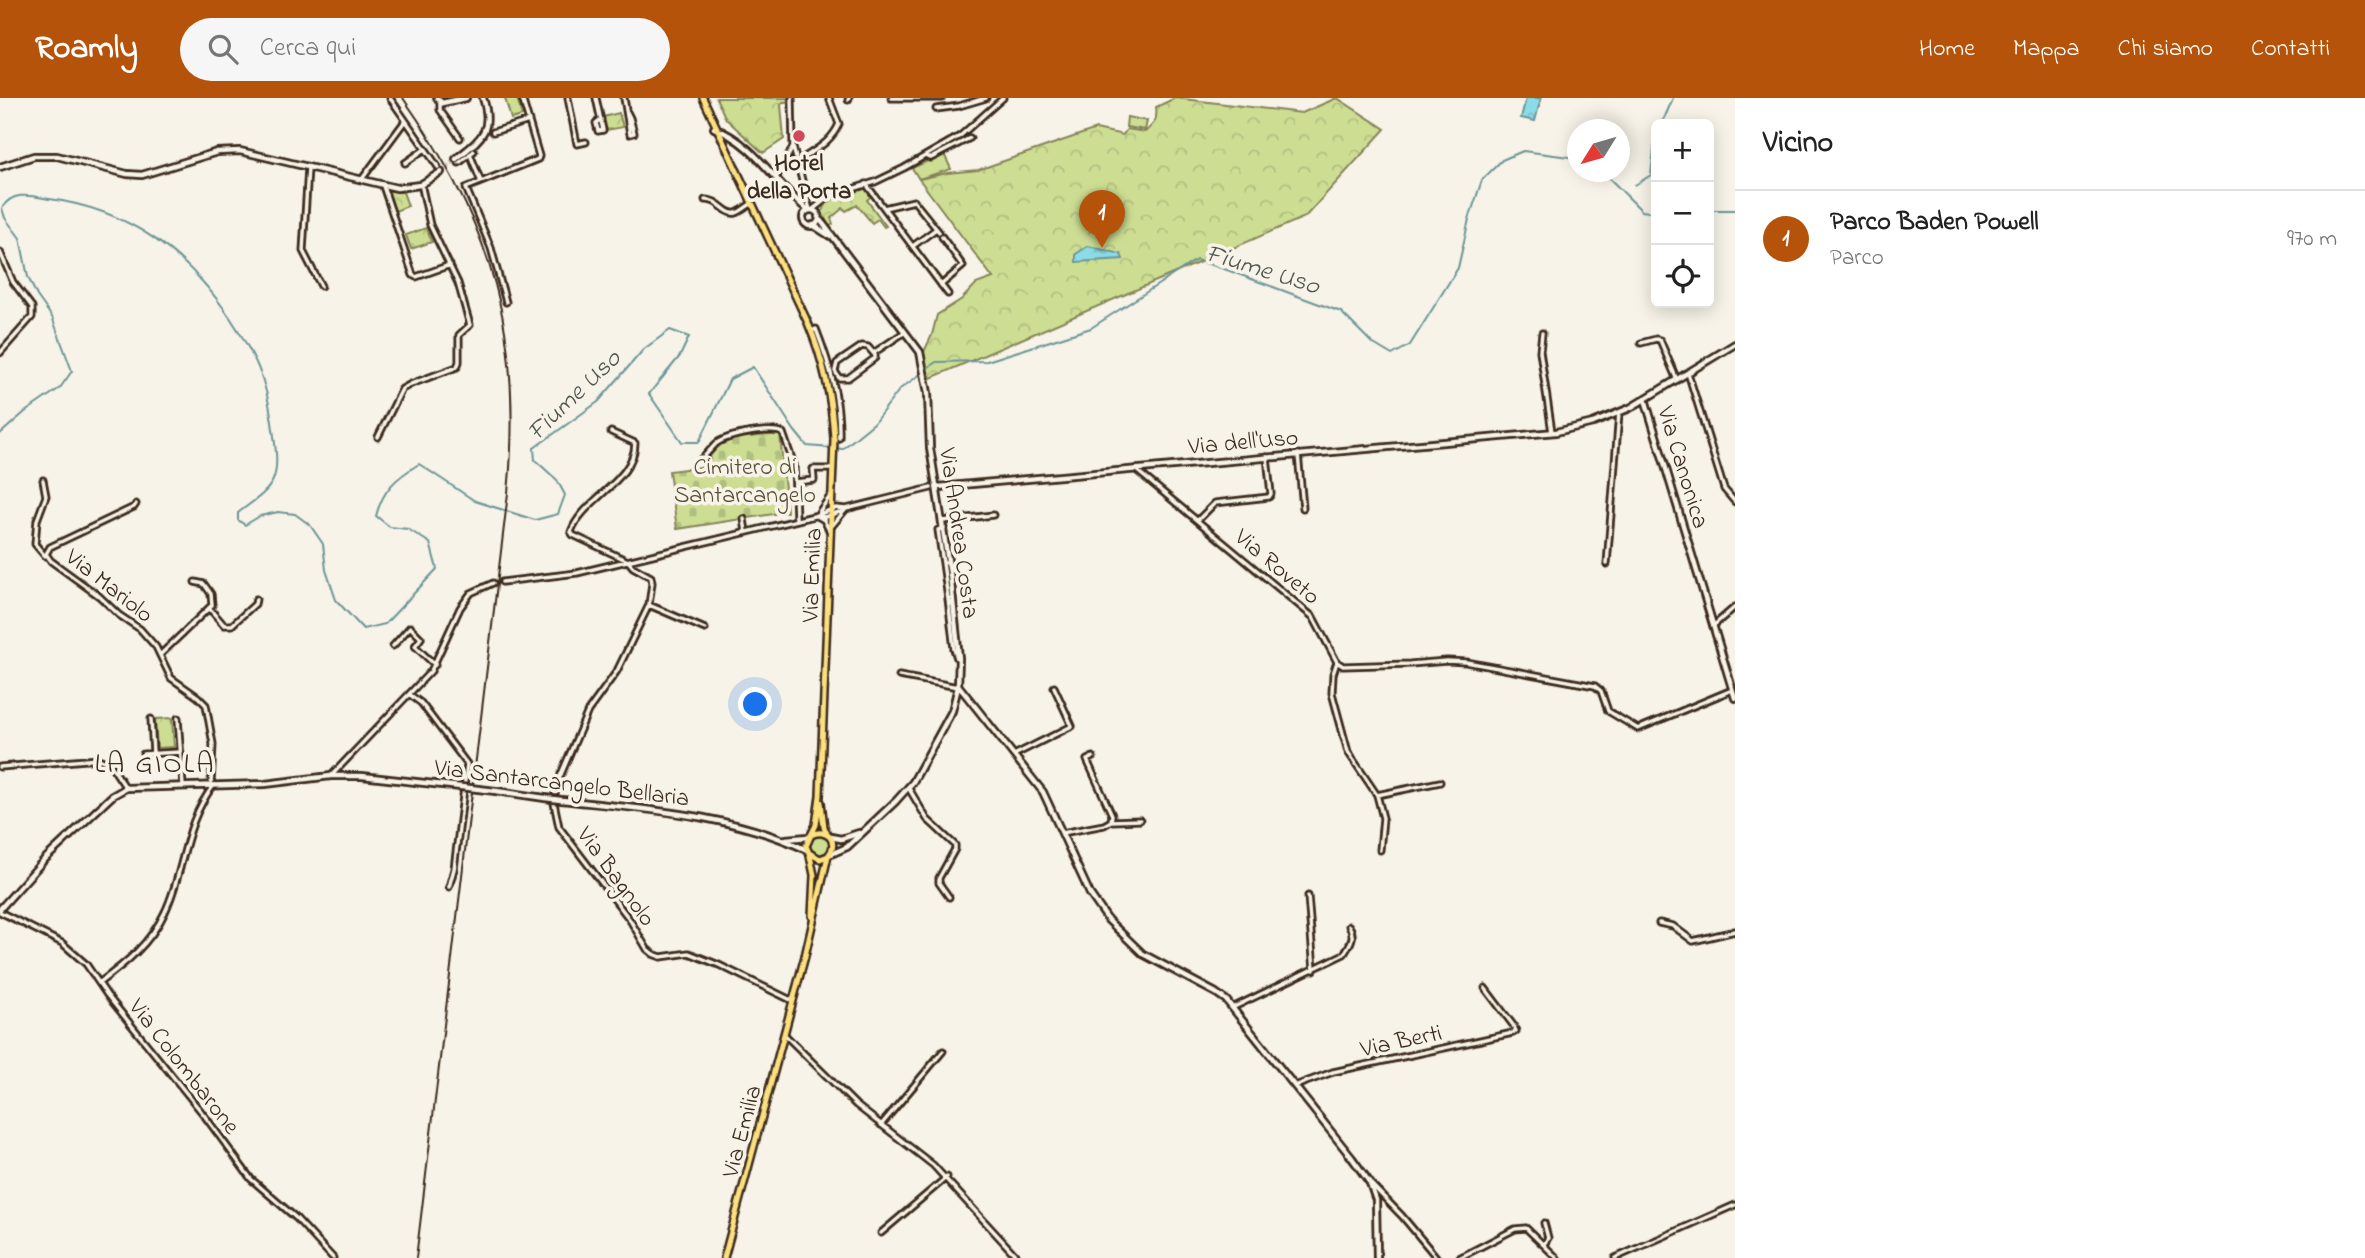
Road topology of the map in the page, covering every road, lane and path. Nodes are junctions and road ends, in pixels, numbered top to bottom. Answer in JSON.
{"nodes":[{"id":1,"x":390,"y":98,"type":"edge"},
{"id":2,"x":466,"y":98,"type":"edge"},
{"id":3,"x":485,"y":98,"type":"edge"},
{"id":4,"x":522,"y":98,"type":"edge"},
{"id":5,"x":568,"y":98,"type":"edge"},
{"id":6,"x":596,"y":98,"type":"edge"},
{"id":7,"x":624,"y":98,"type":"edge"},
{"id":8,"x":702,"y":98,"type":"edge"},
{"id":9,"x":792,"y":98,"type":"edge"},
{"id":10,"x":829,"y":98,"type":"edge"},
{"id":11,"x":891,"y":98,"type":"edge"},
{"id":12,"x":942,"y":98,"type":"edge"},
{"id":13,"x":986,"y":98,"type":"edge"},
{"id":14,"x":1003,"y":98,"type":"edge"},
{"id":15,"x":438,"y":100,"type":"edge"},
{"id":16,"x":936,"y":109,"type":"dead end"},
{"id":17,"x":627,"y":112,"type":"junction"},
{"id":18,"x":601,"y":119,"type":"dead end"},
{"id":19,"x":405,"y":121,"type":"junction"},
{"id":20,"x":529,"y":121,"type":"junction"},
{"id":21,"x":718,"y":130,"type":"junction"},
{"id":22,"x":493,"y":132,"type":"dead end"},
{"id":23,"x":460,"y":138,"type":"dead end"},
{"id":24,"x":970,"y":138,"type":"dead end"},
{"id":25,"x":586,"y":142,"type":"dead end"},
{"id":26,"x":743,"y":144,"type":"junction"},
{"id":27,"x":425,"y":149,"type":"junction"},
{"id":28,"x":794,"y":149,"type":"junction"},
{"id":29,"x":729,"y":154,"type":"junction"},
{"id":30,"x":807,"y":155,"type":"junction"},
{"id":31,"x":925,"y":156,"type":"junction"},
{"id":32,"x":458,"y":161,"type":"joint"},
{"id":33,"x":798,"y":162,"type":"junction"},
{"id":34,"x":405,"y":163,"type":"dead end"},
{"id":35,"x":0,"y":167,"type":"edge"},
{"id":36,"x":308,"y":167,"type":"junction"},
{"id":37,"x":439,"y":170,"type":"joint"},
{"id":38,"x":776,"y":177,"type":"junction"},
{"id":39,"x":362,"y":179,"type":"junction"},
{"id":40,"x":481,"y":182,"type":"junction"},
{"id":41,"x":875,"y":182,"type":"junction"},
{"id":42,"x":866,"y":184,"type":"junction"},
{"id":43,"x":383,"y":186,"type":"junction"},
{"id":44,"x":422,"y":188,"type":"dead end"},
{"id":45,"x":794,"y":198,"type":"junction"},
{"id":46,"x":876,"y":198,"type":"junction"},
{"id":47,"x":705,"y":200,"type":"dead end"},
{"id":48,"x":751,"y":204,"type":"junction"},
{"id":49,"x":820,"y":204,"type":"junction"},
{"id":50,"x":884,"y":208,"type":"junction"},
{"id":51,"x":810,"y":210,"type":"junction"},
{"id":52,"x":803,"y":215,"type":"junction"},
{"id":53,"x":818,"y":216,"type":"junction"},
{"id":54,"x":813,"y":225,"type":"junction"},
{"id":55,"x":939,"y":233,"type":"junction"},
{"id":56,"x":832,"y":237,"type":"junction"},
{"id":57,"x":913,"y":246,"type":"junction"},
{"id":58,"x":0,"y":252,"type":"edge"},
{"id":59,"x":450,"y":264,"type":"junction"},
{"id":60,"x":941,"y":285,"type":"junction"},
{"id":61,"x":321,"y":286,"type":"dead end"},
{"id":62,"x":948,"y":294,"type":"dead end"},
{"id":63,"x":506,"y":302,"type":"dead end"},
{"id":64,"x":811,"y":331,"type":"junction"},
{"id":65,"x":905,"y":332,"type":"junction"},
{"id":66,"x":1542,"y":333,"type":"dead end"},
{"id":67,"x":1641,"y":343,"type":"dead end"},
{"id":68,"x":1735,"y":344,"type":"edge"},
{"id":69,"x":0,"y":353,"type":"edge"},
{"id":70,"x":875,"y":353,"type":"junction"},
{"id":71,"x":1688,"y":373,"type":"junction"},
{"id":72,"x":1677,"y":380,"type":"junction"},
{"id":73,"x":1645,"y":399,"type":"junction"},
{"id":74,"x":1619,"y":413,"type":"junction"},
{"id":75,"x":611,"y":432,"type":"dead end"},
{"id":76,"x":1552,"y":433,"type":"junction"},
{"id":77,"x":378,"y":437,"type":"dead end"},
{"id":78,"x":839,"y":438,"type":"dead end"},
{"id":79,"x":1297,"y":454,"type":"junction"},
{"id":80,"x":1267,"y":457,"type":"junction"},
{"id":81,"x":701,"y":459,"type":"dead end"},
{"id":82,"x":833,"y":466,"type":"junction"},
{"id":83,"x":1135,"y":469,"type":"junction"},
{"id":84,"x":43,"y":480,"type":"dead end"},
{"id":85,"x":795,"y":482,"type":"junction"},
{"id":86,"x":938,"y":487,"type":"junction"},
{"id":87,"x":931,"y":488,"type":"dead end"},
{"id":88,"x":832,"y":493,"type":"junction"},
{"id":89,"x":1735,"y":502,"type":"edge"},
{"id":90,"x":136,"y":504,"type":"dead end"},
{"id":91,"x":1303,"y":508,"type":"dead end"},
{"id":92,"x":843,"y":509,"type":"junction"},
{"id":93,"x":831,"y":511,"type":"junction"},
{"id":94,"x":816,"y":515,"type":"junction"},
{"id":95,"x":993,"y":515,"type":"dead end"},
{"id":96,"x":796,"y":517,"type":"junction"},
{"id":97,"x":744,"y":519,"type":"dead end"},
{"id":98,"x":943,"y":521,"type":"junction"},
{"id":99,"x":1198,"y":521,"type":"junction"},
{"id":100,"x":746,"y":532,"type":"junction"},
{"id":101,"x":830,"y":532,"type":"junction"},
{"id":102,"x":47,"y":557,"type":"junction"},
{"id":103,"x":628,"y":561,"type":"junction"},
{"id":104,"x":1607,"y":564,"type":"dead end"},
{"id":105,"x":194,"y":582,"type":"dead end"},
{"id":106,"x":493,"y":583,"type":"dead end"},
{"id":107,"x":502,"y":583,"type":"dead end"},
{"id":108,"x":256,"y":599,"type":"dead end"},
{"id":109,"x":649,"y":605,"type":"junction"},
{"id":110,"x":1735,"y":607,"type":"edge"},
{"id":111,"x":209,"y":608,"type":"junction"},
{"id":112,"x":1713,"y":626,"type":"junction"},
{"id":113,"x":705,"y":629,"type":"dead end"},
{"id":114,"x":393,"y":646,"type":"dead end"},
{"id":115,"x":160,"y":655,"type":"junction"},
{"id":116,"x":1338,"y":662,"type":"junction"},
{"id":117,"x":435,"y":666,"type":"junction"},
{"id":118,"x":899,"y":676,"type":"dead end"},
{"id":119,"x":958,"y":686,"type":"junction"},
{"id":120,"x":1054,"y":687,"type":"dead end"},
{"id":121,"x":1731,"y":690,"type":"junction"},
{"id":122,"x":410,"y":694,"type":"junction"},
{"id":123,"x":1735,"y":698,"type":"edge"},
{"id":124,"x":178,"y":718,"type":"dead end"},
{"id":125,"x":151,"y":719,"type":"dead end"},
{"id":126,"x":181,"y":752,"type":"junction"},
{"id":127,"x":153,"y":753,"type":"junction"},
{"id":128,"x":143,"y":754,"type":"dead end"},
{"id":129,"x":1014,"y":755,"type":"junction"},
{"id":130,"x":1093,"y":757,"type":"dead end"},
{"id":131,"x":0,"y":767,"type":"edge"},
{"id":132,"x":331,"y":776,"type":"junction"},
{"id":133,"x":1440,"y":782,"type":"dead end"},
{"id":134,"x":212,"y":785,"type":"junction"},
{"id":135,"x":183,"y":786,"type":"junction"},
{"id":136,"x":908,"y":787,"type":"junction"},
{"id":137,"x":126,"y":789,"type":"junction"},
{"id":138,"x":1377,"y":795,"type":"junction"},
{"id":139,"x":820,"y":796,"type":"junction"},
{"id":140,"x":1140,"y":820,"type":"dead end"},
{"id":141,"x":1111,"y":821,"type":"junction"},
{"id":142,"x":862,"y":831,"type":"junction"},
{"id":143,"x":1062,"y":833,"type":"junction"},
{"id":144,"x":828,"y":835,"type":"junction"},
{"id":145,"x":810,"y":836,"type":"junction"},
{"id":146,"x":785,"y":839,"type":"junction"},
{"id":147,"x":1380,"y":850,"type":"dead end"},
{"id":148,"x":808,"y":852,"type":"junction"},
{"id":149,"x":829,"y":855,"type":"junction"},
{"id":150,"x":449,"y":887,"type":"dead end"},
{"id":151,"x":1308,"y":896,"type":"dead end"},
{"id":152,"x":948,"y":897,"type":"dead end"},
{"id":153,"x":0,"y":911,"type":"edge"},
{"id":154,"x":1659,"y":923,"type":"dead end"},
{"id":155,"x":1349,"y":926,"type":"dead end"},
{"id":156,"x":811,"y":931,"type":"junction"},
{"id":157,"x":1735,"y":931,"type":"edge"},
{"id":158,"x":1314,"y":970,"type":"junction"},
{"id":159,"x":99,"y":983,"type":"junction"},
{"id":160,"x":1485,"y":988,"type":"dead end"},
{"id":161,"x":793,"y":1001,"type":"junction"},
{"id":162,"x":1232,"y":1008,"type":"junction"},
{"id":163,"x":785,"y":1035,"type":"junction"},
{"id":164,"x":943,"y":1051,"type":"dead end"},
{"id":165,"x":1295,"y":1086,"type":"junction"},
{"id":166,"x":881,"y":1125,"type":"junction"},
{"id":167,"x":947,"y":1177,"type":"junction"},
{"id":168,"x":1370,"y":1183,"type":"junction"},
{"id":169,"x":1735,"y":1205,"type":"edge"},
{"id":170,"x":1544,"y":1223,"type":"dead end"},
{"id":171,"x":881,"y":1233,"type":"dead end"},
{"id":172,"x":1544,"y":1244,"type":"junction"},
{"id":173,"x":333,"y":1258,"type":"edge"},
{"id":174,"x":724,"y":1258,"type":"edge"},
{"id":175,"x":1018,"y":1258,"type":"edge"},
{"id":176,"x":1377,"y":1258,"type":"edge"},
{"id":177,"x":1436,"y":1258,"type":"edge"},
{"id":178,"x":1459,"y":1258,"type":"edge"},
{"id":179,"x":1557,"y":1258,"type":"edge"},
{"id":180,"x":1615,"y":1258,"type":"edge"}],
"edges":[{"from":1,"to":19,"type":"street"},
{"from":2,"to":15,"type":"street"},
{"from":3,"to":32,"type":"street"},
{"from":4,"to":20,"type":"street"},
{"from":5,"to":25,"type":"street"},
{"from":6,"to":18,"type":"street"},
{"from":7,"to":17,"type":"street"},
{"from":8,"to":21,"type":"main road"},
{"from":8,"to":21,"type":"main road"},
{"from":9,"to":28,"type":"street"},
{"from":10,"to":30,"type":"street"},
{"from":11,"to":12,"type":"street"},
{"from":13,"to":16,"type":"street"},
{"from":14,"to":31,"type":"street"},
{"from":15,"to":23,"type":"street"},
{"from":17,"to":17,"type":"street"},
{"from":19,"to":27,"type":"street"},
{"from":19,"to":39,"type":"street"},
{"from":20,"to":22,"type":"street"},
{"from":20,"to":40,"type":"street"},
{"from":21,"to":26,"type":"street"},
{"from":21,"to":29,"type":"main road","name":"Via Emilia"},
{"from":24,"to":31,"type":"street"},
{"from":26,"to":29,"type":"street"},
{"from":26,"to":38,"type":"street"},
{"from":27,"to":34,"type":"street"},
{"from":27,"to":37,"type":"street"},
{"from":28,"to":30,"type":"street"},
{"from":28,"to":33,"type":"street"},
{"from":28,"to":38,"type":"street"},
{"from":29,"to":48,"type":"main road","name":"Via Emilia"},
{"from":30,"to":33,"type":"street"},
{"from":31,"to":41,"type":"street"},
{"from":32,"to":40,"type":"street"},
{"from":33,"to":51,"type":"street"},
{"from":35,"to":36,"type":"street"},
{"from":36,"to":39,"type":"street"},
{"from":36,"to":61,"type":"street"},
{"from":37,"to":43,"type":"street"},
{"from":38,"to":45,"type":"street"},
{"from":39,"to":43,"type":"street"},
{"from":40,"to":63,"type":"street"},
{"from":41,"to":42,"type":"street"},
{"from":41,"to":46,"type":"street"},
{"from":42,"to":46,"type":"street"},
{"from":42,"to":49,"type":"street"},
{"from":43,"to":59,"type":"street"},
{"from":44,"to":59,"type":"street"},
{"from":45,"to":51,"type":"street","name":"Via Andrea Costa"},
{"from":45,"to":52,"type":"street","name":"Via Andrea Costa"},
{"from":46,"to":50,"type":"street"},
{"from":47,"to":48,"type":"street"},
{"from":48,"to":64,"type":"main road","name":"Via Emilia"},
{"from":49,"to":51,"type":"street"},
{"from":49,"to":53,"type":"street"},
{"from":50,"to":55,"type":"street"},
{"from":50,"to":57,"type":"street"},
{"from":51,"to":52,"type":"street"},
{"from":51,"to":53,"type":"street","name":"Via Andrea Costa"},
{"from":52,"to":54,"type":"street","name":"Via Andrea Costa"},
{"from":53,"to":54,"type":"street"},
{"from":53,"to":56,"type":"street","name":"Via Andrea Costa"},
{"from":54,"to":56,"type":"street","name":"Via Andrea Costa"},
{"from":55,"to":57,"type":"street"},
{"from":55,"to":60,"type":"street"},
{"from":56,"to":65,"type":"street","name":"Via Andrea Costa"},
{"from":57,"to":60,"type":"street"},
{"from":58,"to":69,"type":"street"},
{"from":59,"to":77,"type":"street"},
{"from":60,"to":62,"type":"street"},
{"from":64,"to":78,"type":"street"},
{"from":64,"to":82,"type":"main road","name":"Via Emilia"},
{"from":65,"to":70,"type":"street"},
{"from":65,"to":86,"type":"street","name":"Via Andrea Costa"},
{"from":66,"to":76,"type":"street"},
{"from":67,"to":72,"type":"street"},
{"from":68,"to":71,"type":"street","name":"Via dell'Uso"},
{"from":70,"to":70,"type":"street"},
{"from":71,"to":72,"type":"street","name":"Via dell'Uso"},
{"from":71,"to":89,"type":"street","name":"Via Canonica"},
{"from":72,"to":73,"type":"street","name":"Via dell'Uso"},
{"from":73,"to":74,"type":"street","name":"Via dell'Uso"},
{"from":73,"to":112,"type":"street","name":"Via Canonica"},
{"from":74,"to":76,"type":"street","name":"Via dell'Uso"},
{"from":74,"to":104,"type":"street"},
{"from":75,"to":103,"type":"street"},
{"from":76,"to":79,"type":"street","name":"Via dell'Uso"},
{"from":79,"to":80,"type":"street","name":"Via dell'Uso"},
{"from":79,"to":91,"type":"street"},
{"from":80,"to":83,"type":"street","name":"Via dell'Uso"},
{"from":80,"to":99,"type":"street"},
{"from":81,"to":85,"type":"street"},
{"from":82,"to":85,"type":"street"},
{"from":82,"to":88,"type":"main road","name":"Via Emilia"},
{"from":83,"to":86,"type":"street","name":"Via dell'Uso"},
{"from":83,"to":99,"type":"street","name":"Via Roveto"},
{"from":84,"to":102,"type":"street","name":"Via Mariolo"},
{"from":85,"to":96,"type":"street"},
{"from":86,"to":98,"type":"street","name":"Via Andrea Costa"},
{"from":87,"to":92,"type":"street"},
{"from":88,"to":92,"type":"street"},
{"from":88,"to":93,"type":"main road","name":"Via Emilia"},
{"from":88,"to":94,"type":"street"},
{"from":90,"to":102,"type":"street","name":"Via Mariolo"},
{"from":92,"to":93,"type":"street"},
{"from":92,"to":101,"type":"street"},
{"from":93,"to":94,"type":"street"},
{"from":93,"to":101,"type":"main road","name":"Via Emilia"},
{"from":94,"to":96,"type":"street"},
{"from":94,"to":101,"type":"street"},
{"from":95,"to":98,"type":"street"},
{"from":96,"to":100,"type":"street"},
{"from":97,"to":100,"type":"street"},
{"from":98,"to":119,"type":"street","name":"Via Andrea Costa"},
{"from":99,"to":116,"type":"street","name":"Via Roveto"},
{"from":100,"to":103,"type":"street"},
{"from":101,"to":139,"type":"main road","name":"Via Emilia"},
{"from":102,"to":115,"type":"street","name":"Via Mariolo"},
{"from":103,"to":107,"type":"street"},
{"from":103,"to":109,"type":"street"},
{"from":105,"to":111,"type":"street"},
{"from":106,"to":117,"type":"street"},
{"from":108,"to":111,"type":"street"},
{"from":109,"to":113,"type":"street"},
{"from":109,"to":161,"type":"street","name":"Via Bagnolo"},
{"from":110,"to":112,"type":"street"},
{"from":111,"to":115,"type":"street"},
{"from":112,"to":121,"type":"street","name":"Via Canonica"},
{"from":114,"to":117,"type":"street"},
{"from":115,"to":134,"type":"street","name":"Via Mariolo"},
{"from":116,"to":121,"type":"street"},
{"from":116,"to":138,"type":"street"},
{"from":117,"to":122,"type":"street"},
{"from":118,"to":119,"type":"street"},
{"from":119,"to":129,"type":"street"},
{"from":119,"to":136,"type":"street","name":"Via Andrea Costa"},
{"from":120,"to":129,"type":"street"},
{"from":121,"to":123,"type":"street","name":"Via Canonica"},
{"from":122,"to":132,"type":"street"},
{"from":122,"to":150,"type":"street"},
{"from":124,"to":126,"type":"street"},
{"from":125,"to":127,"type":"street"},
{"from":126,"to":127,"type":"street"},
{"from":126,"to":135,"type":"street"},
{"from":127,"to":128,"type":"street"},
{"from":129,"to":143,"type":"street"},
{"from":130,"to":141,"type":"street"},
{"from":131,"to":137,"type":"street"},
{"from":132,"to":134,"type":"street","name":"Via Santarcangelo Bellaria"},
{"from":132,"to":146,"type":"street","name":"Via Santarcangelo Bellaria","bridge":true},
{"from":133,"to":138,"type":"street"},
{"from":134,"to":135,"type":"street","name":"Via Santarcangelo Bellaria"},
{"from":134,"to":159,"type":"street"},
{"from":135,"to":137,"type":"street","name":"Via Santarcangelo Bellaria"},
{"from":136,"to":142,"type":"street","name":"Via Andrea Costa"},
{"from":136,"to":152,"type":"street"},
{"from":137,"to":153,"type":"street"},
{"from":138,"to":147,"type":"street"},
{"from":139,"to":144,"type":"main road","name":"Via Emilia"},
{"from":139,"to":145,"type":"main road","name":"Via Emilia"},
{"from":140,"to":141,"type":"street"},
{"from":141,"to":143,"type":"street"},
{"from":142,"to":144,"type":"street"},
{"from":142,"to":149,"type":"street","name":"Via Andrea Costa"},
{"from":143,"to":162,"type":"street"},
{"from":144,"to":145,"type":"main road"},
{"from":144,"to":149,"type":"main road","name":"Via Emilia"},
{"from":145,"to":146,"type":"street","name":"Via Santarcangelo Bellaria"},
{"from":145,"to":148,"type":"main road","name":"Via Emilia"},
{"from":146,"to":148,"type":"street","name":"Via Santarcangelo Bellaria"},
{"from":148,"to":149,"type":"main road"},
{"from":148,"to":156,"type":"main road","name":"Via Emilia"},
{"from":149,"to":156,"type":"main road","name":"Via Emilia"},
{"from":151,"to":158,"type":"street"},
{"from":153,"to":159,"type":"street","name":"Via Colombarone"},
{"from":154,"to":157,"type":"street"},
{"from":155,"to":158,"type":"street"},
{"from":156,"to":161,"type":"main road","name":"Via Emilia"},
{"from":158,"to":162,"type":"street"},
{"from":159,"to":173,"type":"street","name":"Via Colombarone"},
{"from":160,"to":165,"type":"street","name":"Via Berti"},
{"from":161,"to":163,"type":"main road","name":"Via Emilia"},
{"from":162,"to":165,"type":"street"},
{"from":163,"to":166,"type":"street"},
{"from":163,"to":174,"type":"main road","name":"Via Emilia"},
{"from":164,"to":166,"type":"street"},
{"from":165,"to":168,"type":"street"},
{"from":166,"to":167,"type":"street"},
{"from":167,"to":171,"type":"street"},
{"from":167,"to":175,"type":"street"},
{"from":168,"to":176,"type":"street"},
{"from":168,"to":177,"type":"street"},
{"from":169,"to":180,"type":"street"},
{"from":170,"to":172,"type":"street"},
{"from":172,"to":178,"type":"street"},
{"from":172,"to":179,"type":"street"}]}
